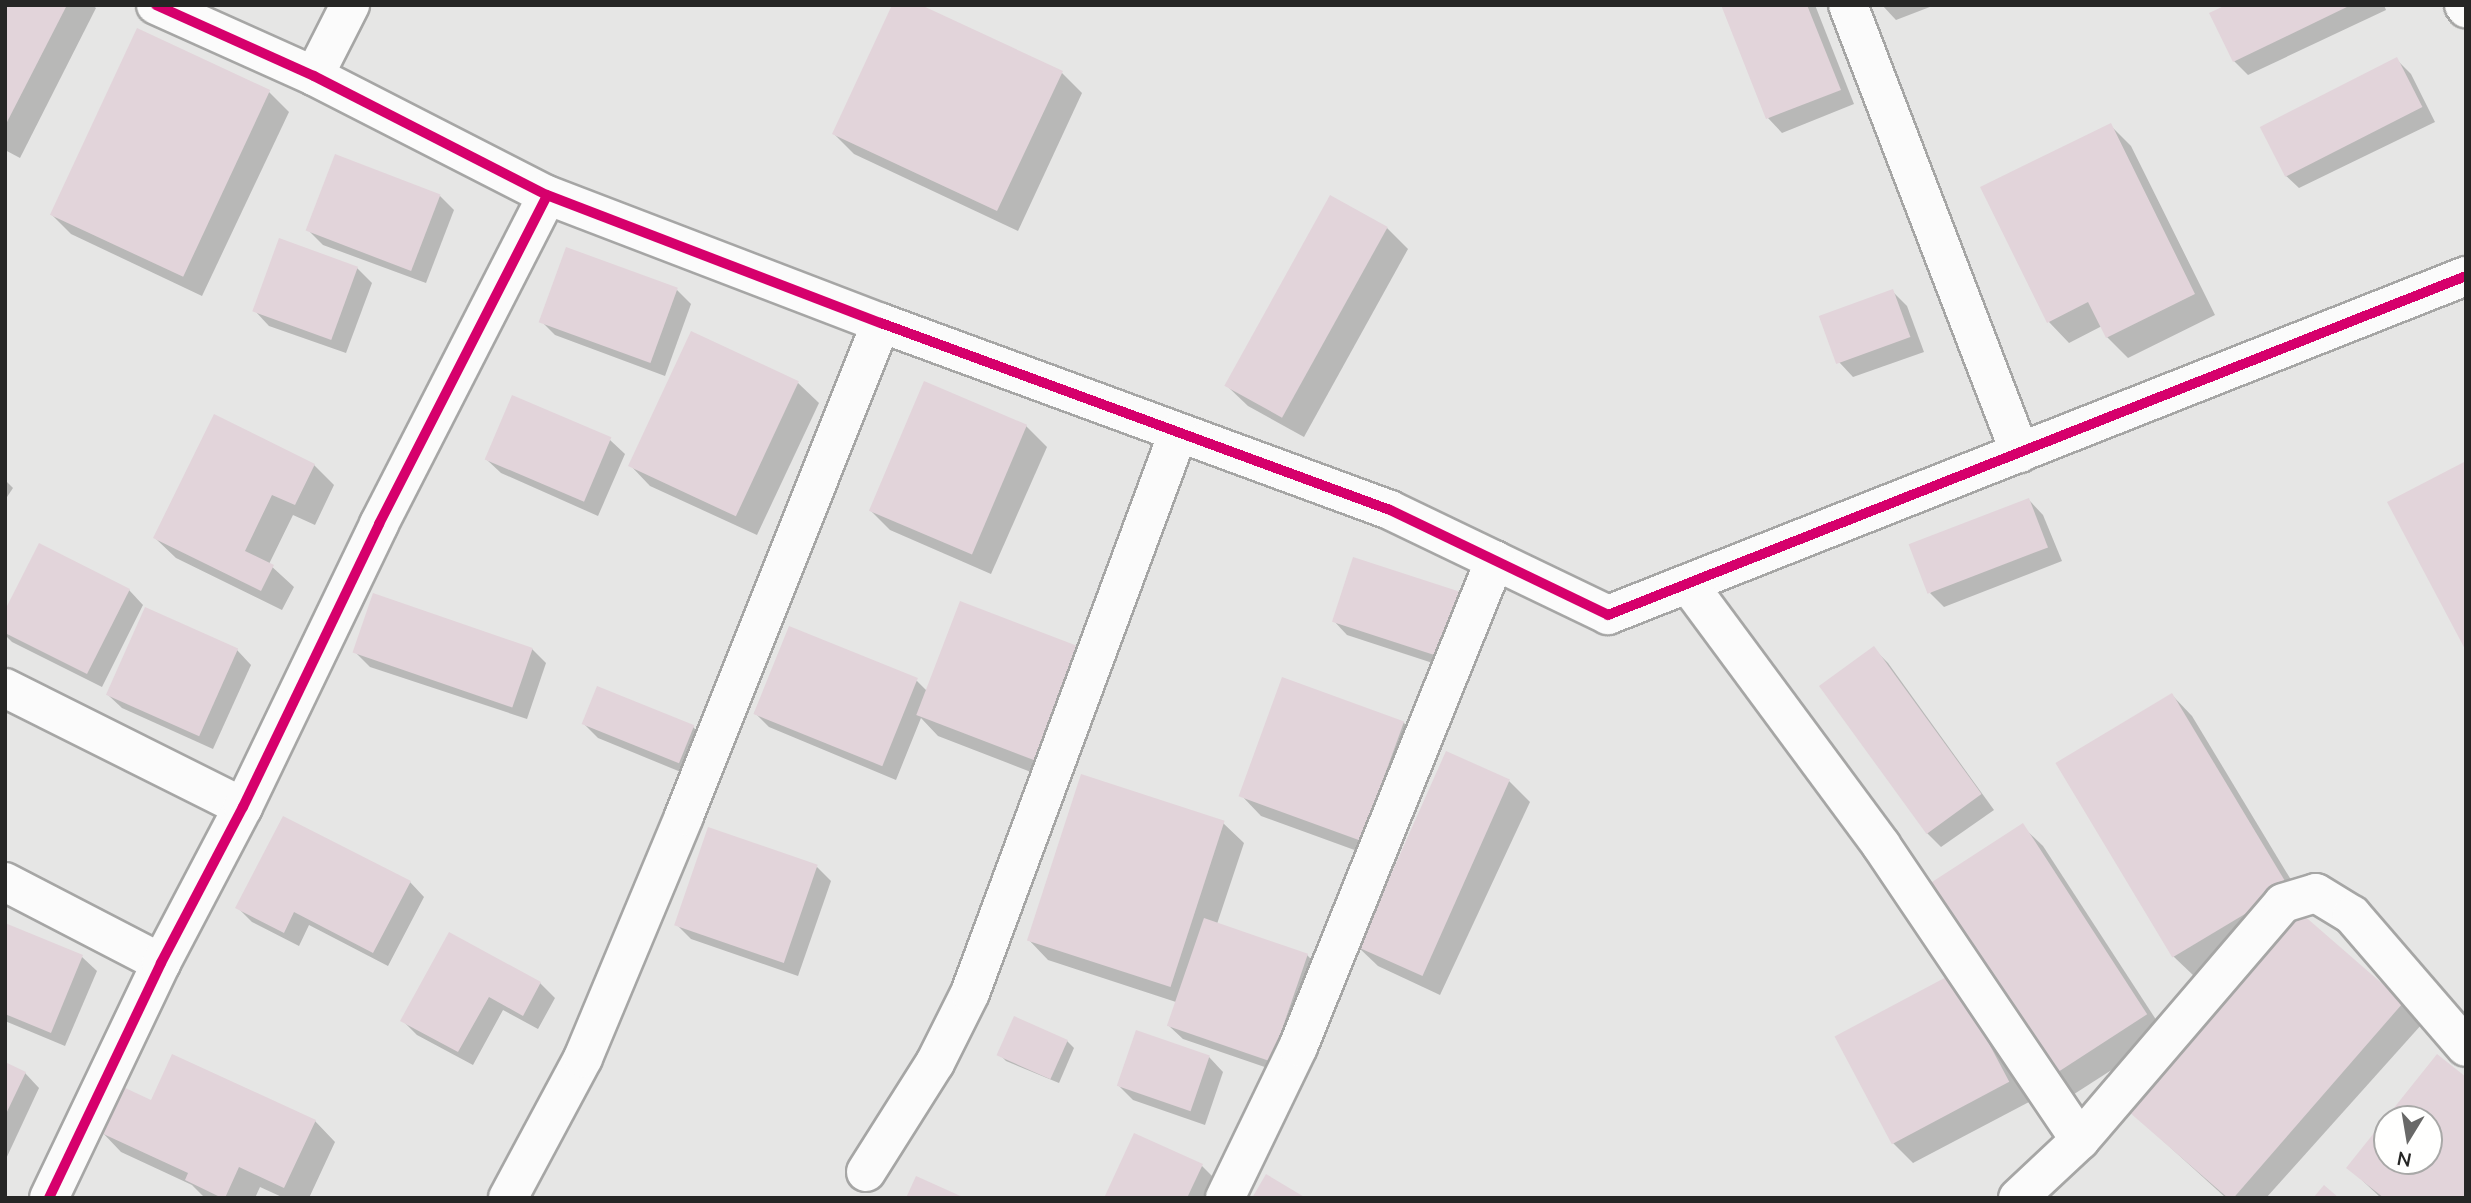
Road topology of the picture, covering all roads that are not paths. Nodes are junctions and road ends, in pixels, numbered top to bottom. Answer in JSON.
{"nodes":[{"id":1,"x":156,"y":5,"type":"edge"},
{"id":2,"x":350,"y":5,"type":"edge"},
{"id":3,"x":1848,"y":5,"type":"edge"},
{"id":4,"x":314,"y":76,"type":"junction"},
{"id":5,"x":547,"y":195,"type":"junction"},
{"id":6,"x":2466,"y":276,"type":"edge"},
{"id":7,"x":881,"y":323,"type":"junction"},
{"id":8,"x":1178,"y":433,"type":"junction"},
{"id":9,"x":2020,"y":453,"type":"junction"},
{"id":10,"x":1494,"y":561,"type":"junction"},
{"id":11,"x":1688,"y":584,"type":"junction"},
{"id":12,"x":5,"y":688,"type":"edge"},
{"id":13,"x":243,"y":807,"type":"junction"},
{"id":14,"x":5,"y":882,"type":"edge"},
{"id":15,"x":161,"y":963,"type":"junction"},
{"id":16,"x":2466,"y":1047,"type":"edge"},
{"id":17,"x":2080,"y":1140,"type":"junction"},
{"id":18,"x":866,"y":1172,"type":"dead end"},
{"id":19,"x":49,"y":1198,"type":"edge"},
{"id":20,"x":508,"y":1198,"type":"edge"},
{"id":21,"x":1224,"y":1198,"type":"edge"},
{"id":22,"x":2018,"y":1198,"type":"edge"}],
"edges":[{"from":1,"to":4,"type":"street"},
{"from":2,"to":4,"type":"street"},
{"from":3,"to":9,"type":"street"},
{"from":4,"to":5,"type":"street"},
{"from":5,"to":7,"type":"street"},
{"from":5,"to":13,"type":"street"},
{"from":6,"to":9,"type":"street"},
{"from":7,"to":8,"type":"street"},
{"from":7,"to":20,"type":"street"},
{"from":8,"to":10,"type":"street"},
{"from":8,"to":18,"type":"street"},
{"from":9,"to":11,"type":"street"},
{"from":10,"to":11,"type":"street"},
{"from":10,"to":21,"type":"street"},
{"from":11,"to":17,"type":"street"},
{"from":12,"to":13,"type":"street"},
{"from":13,"to":15,"type":"street"},
{"from":14,"to":15,"type":"street"},
{"from":15,"to":19,"type":"street"},
{"from":16,"to":17,"type":"street"},
{"from":17,"to":22,"type":"street"}]}
